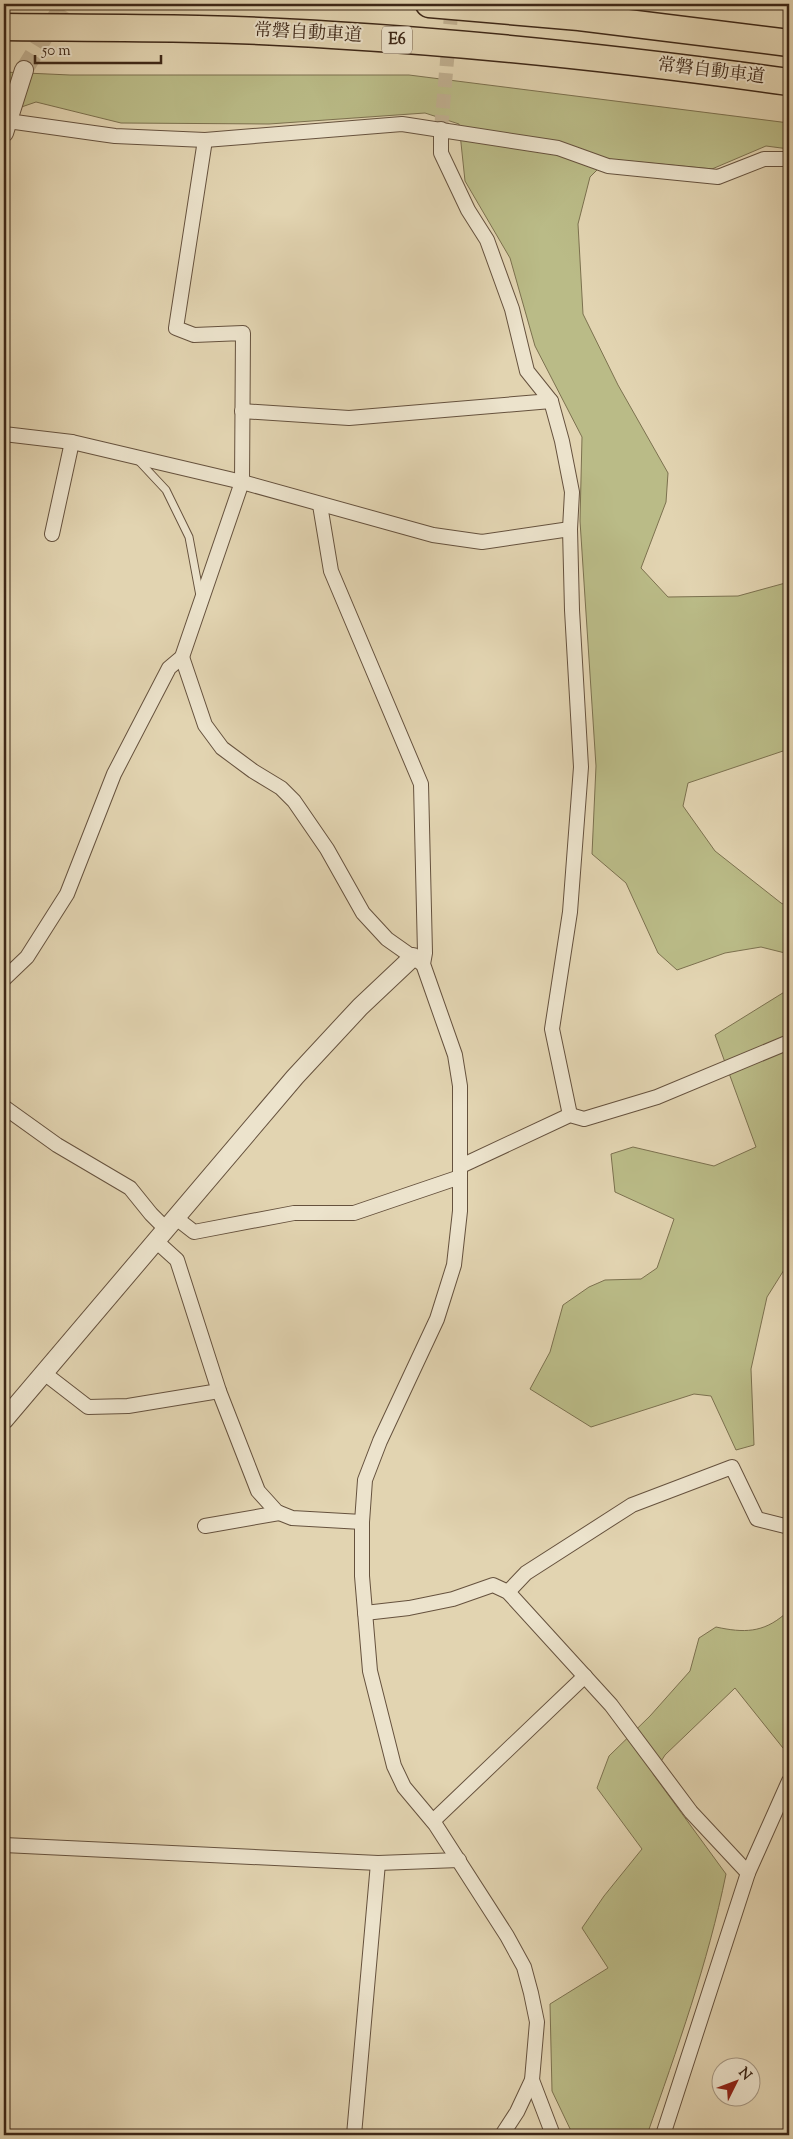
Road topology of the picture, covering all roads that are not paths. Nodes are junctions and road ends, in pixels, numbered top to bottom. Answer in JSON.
{"nodes":[{"id":1,"x":429,"y":4,"type":"edge"},
{"id":2,"x":4,"y":27,"type":"edge"},
{"id":3,"x":789,"y":44,"type":"edge"},
{"id":4,"x":24,"y":70,"type":"tunnel mouth"},
{"id":5,"x":789,"y":82,"type":"edge"},
{"id":6,"x":6,"y":127,"type":"edge"},
{"id":7,"x":441,"y":129,"type":"junction"},
{"id":8,"x":205,"y":140,"type":"junction"},
{"id":9,"x":789,"y":159,"type":"edge"},
{"id":10,"x":551,"y":401,"type":"junction"},
{"id":11,"x":242,"y":411,"type":"junction"},
{"id":12,"x":4,"y":434,"type":"edge"},
{"id":13,"x":72,"y":442,"type":"junction"},
{"id":14,"x":135,"y":457,"type":"junction"},
{"id":15,"x":242,"y":482,"type":"junction"},
{"id":16,"x":320,"y":505,"type":"junction"},
{"id":17,"x":570,"y":529,"type":"junction"},
{"id":18,"x":52,"y":534,"type":"dead end"},
{"id":19,"x":202,"y":604,"type":"junction"},
{"id":20,"x":182,"y":657,"type":"junction"},
{"id":21,"x":418,"y":961,"type":"junction"},
{"id":22,"x":4,"y":979,"type":"edge"},
{"id":23,"x":789,"y":1042,"type":"edge"},
{"id":24,"x":4,"y":1107,"type":"edge"},
{"id":25,"x":570,"y":1116,"type":"junction"},
{"id":26,"x":461,"y":1171,"type":"junction"},
{"id":27,"x":166,"y":1229,"type":"junction"},
{"id":28,"x":44,"y":1373,"type":"junction"},
{"id":29,"x":219,"y":1390,"type":"junction"},
{"id":30,"x":4,"y":1420,"type":"edge"},
{"id":31,"x":279,"y":1513,"type":"junction"},
{"id":32,"x":362,"y":1522,"type":"junction"},
{"id":33,"x":205,"y":1526,"type":"dead end"},
{"id":34,"x":789,"y":1527,"type":"edge"},
{"id":35,"x":508,"y":1592,"type":"junction"},
{"id":36,"x":365,"y":1613,"type":"junction"},
{"id":37,"x":585,"y":1676,"type":"junction"},
{"id":38,"x":789,"y":1781,"type":"edge"},
{"id":39,"x":433,"y":1821,"type":"junction"},
{"id":40,"x":4,"y":1834,"type":"edge"},
{"id":41,"x":10,"y":1846,"type":"edge"},
{"id":42,"x":459,"y":1860,"type":"junction"},
{"id":43,"x":378,"y":1863,"type":"junction"},
{"id":44,"x":748,"y":1873,"type":"junction"},
{"id":45,"x":532,"y":2080,"type":"junction"},
{"id":46,"x":354,"y":2135,"type":"edge"},
{"id":47,"x":502,"y":2135,"type":"edge"},
{"id":48,"x":553,"y":2135,"type":"edge"},
{"id":49,"x":663,"y":2135,"type":"edge"}],
"edges":[{"from":1,"to":3,"type":"highway"},
{"from":2,"to":5,"type":"highway","name":"常磐自動車道","number":"E6"},
{"from":4,"to":6,"type":"street"},
{"from":6,"to":8,"type":"street"},
{"from":7,"to":8,"type":"street"},
{"from":7,"to":9,"type":"street"},
{"from":7,"to":10,"type":"street"},
{"from":8,"to":11,"type":"street"},
{"from":10,"to":11,"type":"street"},
{"from":10,"to":17,"type":"street"},
{"from":11,"to":15,"type":"street"},
{"from":12,"to":13,"type":"street"},
{"from":13,"to":14,"type":"street"},
{"from":13,"to":18,"type":"street"},
{"from":14,"to":15,"type":"street"},
{"from":14,"to":19,"type":"lane"},
{"from":15,"to":16,"type":"street"},
{"from":15,"to":19,"type":"street"},
{"from":16,"to":17,"type":"street"},
{"from":16,"to":21,"type":"street"},
{"from":17,"to":25,"type":"street"},
{"from":19,"to":20,"type":"street"},
{"from":20,"to":21,"type":"street"},
{"from":20,"to":22,"type":"street"},
{"from":21,"to":26,"type":"street"},
{"from":21,"to":27,"type":"street"},
{"from":23,"to":25,"type":"street"},
{"from":24,"to":27,"type":"street"},
{"from":25,"to":26,"type":"street"},
{"from":26,"to":27,"type":"street"},
{"from":26,"to":32,"type":"street"},
{"from":27,"to":28,"type":"street"},
{"from":27,"to":29,"type":"street"},
{"from":28,"to":29,"type":"street"},
{"from":28,"to":30,"type":"street"},
{"from":29,"to":31,"type":"street"},
{"from":31,"to":32,"type":"street"},
{"from":31,"to":33,"type":"street"},
{"from":32,"to":36,"type":"street"},
{"from":34,"to":35,"type":"street"},
{"from":35,"to":36,"type":"street"},
{"from":35,"to":37,"type":"street"},
{"from":36,"to":39,"type":"street"},
{"from":37,"to":39,"type":"street"},
{"from":37,"to":44,"type":"street"},
{"from":38,"to":44,"type":"street"},
{"from":39,"to":42,"type":"street"},
{"from":40,"to":41,"type":"street"},
{"from":41,"to":43,"type":"street"},
{"from":42,"to":43,"type":"street"},
{"from":42,"to":45,"type":"street"},
{"from":43,"to":46,"type":"street"},
{"from":44,"to":49,"type":"street"},
{"from":45,"to":47,"type":"street"},
{"from":45,"to":48,"type":"street"}]}
